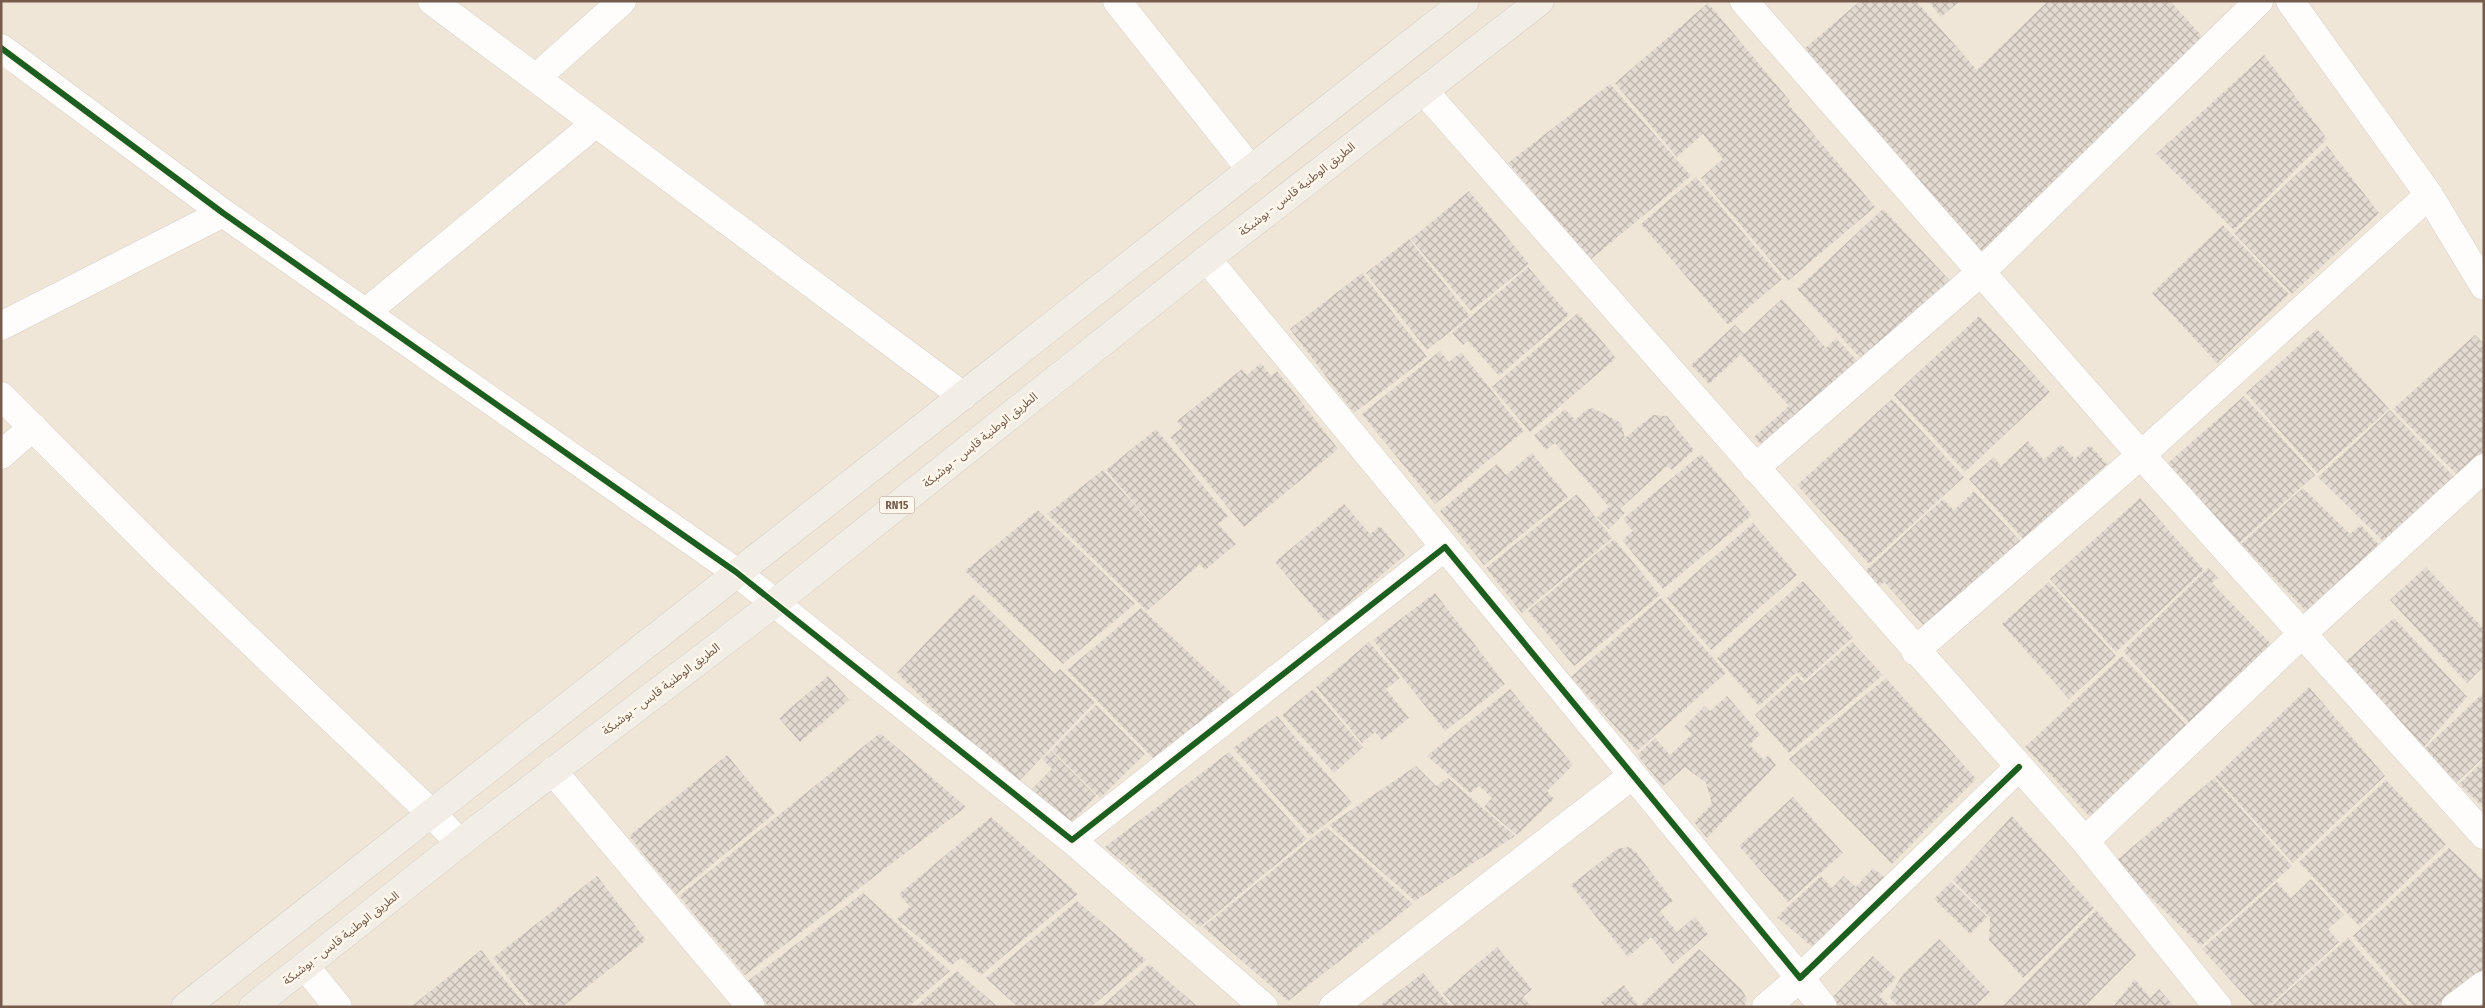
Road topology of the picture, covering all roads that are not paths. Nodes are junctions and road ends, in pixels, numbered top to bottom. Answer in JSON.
{"nodes":[{"id":1,"x":432,"y":1,"type":"edge"},
{"id":2,"x":622,"y":1,"type":"edge"},
{"id":3,"x":1117,"y":1,"type":"edge"},
{"id":4,"x":1465,"y":1,"type":"edge"},
{"id":5,"x":1539,"y":1,"type":"edge"},
{"id":6,"x":1744,"y":1,"type":"edge"},
{"id":7,"x":2259,"y":1,"type":"edge"},
{"id":8,"x":2290,"y":1,"type":"edge"},
{"id":9,"x":1,"y":48,"type":"edge"},
{"id":10,"x":536,"y":78,"type":"junction"},
{"id":11,"x":1424,"y":91,"type":"junction"},
{"id":12,"x":596,"y":123,"type":"junction"},
{"id":13,"x":1251,"y":170,"type":"junction"},
{"id":14,"x":2429,"y":195,"type":"junction"},
{"id":15,"x":223,"y":213,"type":"junction"},
{"id":16,"x":1207,"y":259,"type":"junction"},
{"id":17,"x":1981,"y":272,"type":"junction"},
{"id":18,"x":2484,"y":286,"type":"edge"},
{"id":19,"x":365,"y":313,"type":"junction"},
{"id":20,"x":1,"y":326,"type":"edge"},
{"id":21,"x":1,"y":396,"type":"edge"},
{"id":22,"x":963,"y":396,"type":"junction"},
{"id":23,"x":33,"y":427,"type":"junction"},
{"id":24,"x":1,"y":455,"type":"edge"},
{"id":25,"x":2141,"y":456,"type":"junction"},
{"id":26,"x":1755,"y":468,"type":"junction"},
{"id":27,"x":2484,"y":468,"type":"edge"},
{"id":28,"x":1445,"y":547,"type":"junction"},
{"id":29,"x":736,"y":572,"type":"junction"},
{"id":30,"x":776,"y":602,"type":"junction"},
{"id":31,"x":2302,"y":634,"type":"junction"},
{"id":32,"x":1915,"y":651,"type":"junction"},
{"id":33,"x":2019,"y":767,"type":"junction"},
{"id":34,"x":553,"y":771,"type":"junction"},
{"id":35,"x":1632,"y":775,"type":"junction"},
{"id":36,"x":432,"y":814,"type":"junction"},
{"id":37,"x":2484,"y":835,"type":"edge"},
{"id":38,"x":1072,"y":840,"type":"junction"},
{"id":39,"x":2085,"y":842,"type":"junction"},
{"id":40,"x":460,"y":843,"type":"junction"},
{"id":41,"x":305,"y":966,"type":"junction"},
{"id":42,"x":1800,"y":978,"type":"junction"},
{"id":43,"x":2484,"y":985,"type":"edge"},
{"id":44,"x":185,"y":1007,"type":"edge"},
{"id":45,"x":253,"y":1007,"type":"edge"},
{"id":46,"x":338,"y":1007,"type":"edge"},
{"id":47,"x":751,"y":1007,"type":"edge"},
{"id":48,"x":1264,"y":1007,"type":"edge"},
{"id":49,"x":1333,"y":1007,"type":"edge"},
{"id":50,"x":1766,"y":1007,"type":"edge"},
{"id":51,"x":1823,"y":1007,"type":"edge"},
{"id":52,"x":2218,"y":1007,"type":"edge"},
{"id":53,"x":2455,"y":1007,"type":"edge"}],
"edges":[{"from":1,"to":10,"type":"street"},
{"from":2,"to":10,"type":"street"},
{"from":3,"to":13,"type":"street"},
{"from":4,"to":13,"type":"main road"},
{"from":5,"to":11,"type":"main road","name":"الطريق الوطنية قابس - بوشبكة","number":"RN15"},
{"from":6,"to":17,"type":"street"},
{"from":7,"to":17,"type":"street"},
{"from":8,"to":14,"type":"street"},
{"from":9,"to":15,"type":"street"},
{"from":10,"to":12,"type":"street"},
{"from":11,"to":16,"type":"main road","name":"الطريق الوطنية قابس - بوشبكة","number":"RN15"},
{"from":11,"to":26,"type":"street"},
{"from":12,"to":19,"type":"street"},
{"from":12,"to":22,"type":"street"},
{"from":13,"to":22,"type":"main road"},
{"from":14,"to":18,"type":"street"},
{"from":14,"to":25,"type":"street"},
{"from":15,"to":19,"type":"street"},
{"from":15,"to":20,"type":"street"},
{"from":16,"to":28,"type":"street"},
{"from":16,"to":30,"type":"main road","name":"الطريق الوطنية قابس - بوشبكة","number":"RN15"},
{"from":17,"to":25,"type":"street"},
{"from":17,"to":26,"type":"street"},
{"from":19,"to":29,"type":"street"},
{"from":21,"to":23,"type":"street"},
{"from":22,"to":29,"type":"main road"},
{"from":23,"to":24,"type":"street"},
{"from":23,"to":36,"type":"street"},
{"from":25,"to":31,"type":"street"},
{"from":25,"to":32,"type":"street"},
{"from":26,"to":32,"type":"street"},
{"from":27,"to":31,"type":"street"},
{"from":28,"to":35,"type":"street"},
{"from":28,"to":38,"type":"street"},
{"from":29,"to":30,"type":"street"},
{"from":29,"to":36,"type":"main road"},
{"from":30,"to":34,"type":"main road","name":"الطريق الوطنية قابس - بوشبكة","number":"RN15"},
{"from":30,"to":38,"type":"street"},
{"from":31,"to":37,"type":"street"},
{"from":31,"to":39,"type":"street"},
{"from":32,"to":33,"type":"street"},
{"from":33,"to":39,"type":"street"},
{"from":33,"to":42,"type":"street"},
{"from":34,"to":40,"type":"main road","name":"الطريق الوطنية قابس - بوشبكة","number":"RN15"},
{"from":34,"to":47,"type":"street"},
{"from":35,"to":42,"type":"street"},
{"from":35,"to":49,"type":"street"},
{"from":36,"to":40,"type":"street"},
{"from":36,"to":44,"type":"main road"},
{"from":38,"to":48,"type":"street"},
{"from":39,"to":52,"type":"street"},
{"from":40,"to":41,"type":"main road","name":"الطريق الوطنية قابس - بوشبكة","number":"RN15"},
{"from":41,"to":45,"type":"main road","name":"الطريق الوطنية قابس - بوشبكة","number":"RN15"},
{"from":41,"to":46,"type":"street"},
{"from":42,"to":50,"type":"street"},
{"from":42,"to":51,"type":"street"},
{"from":43,"to":53,"type":"street"}]}
